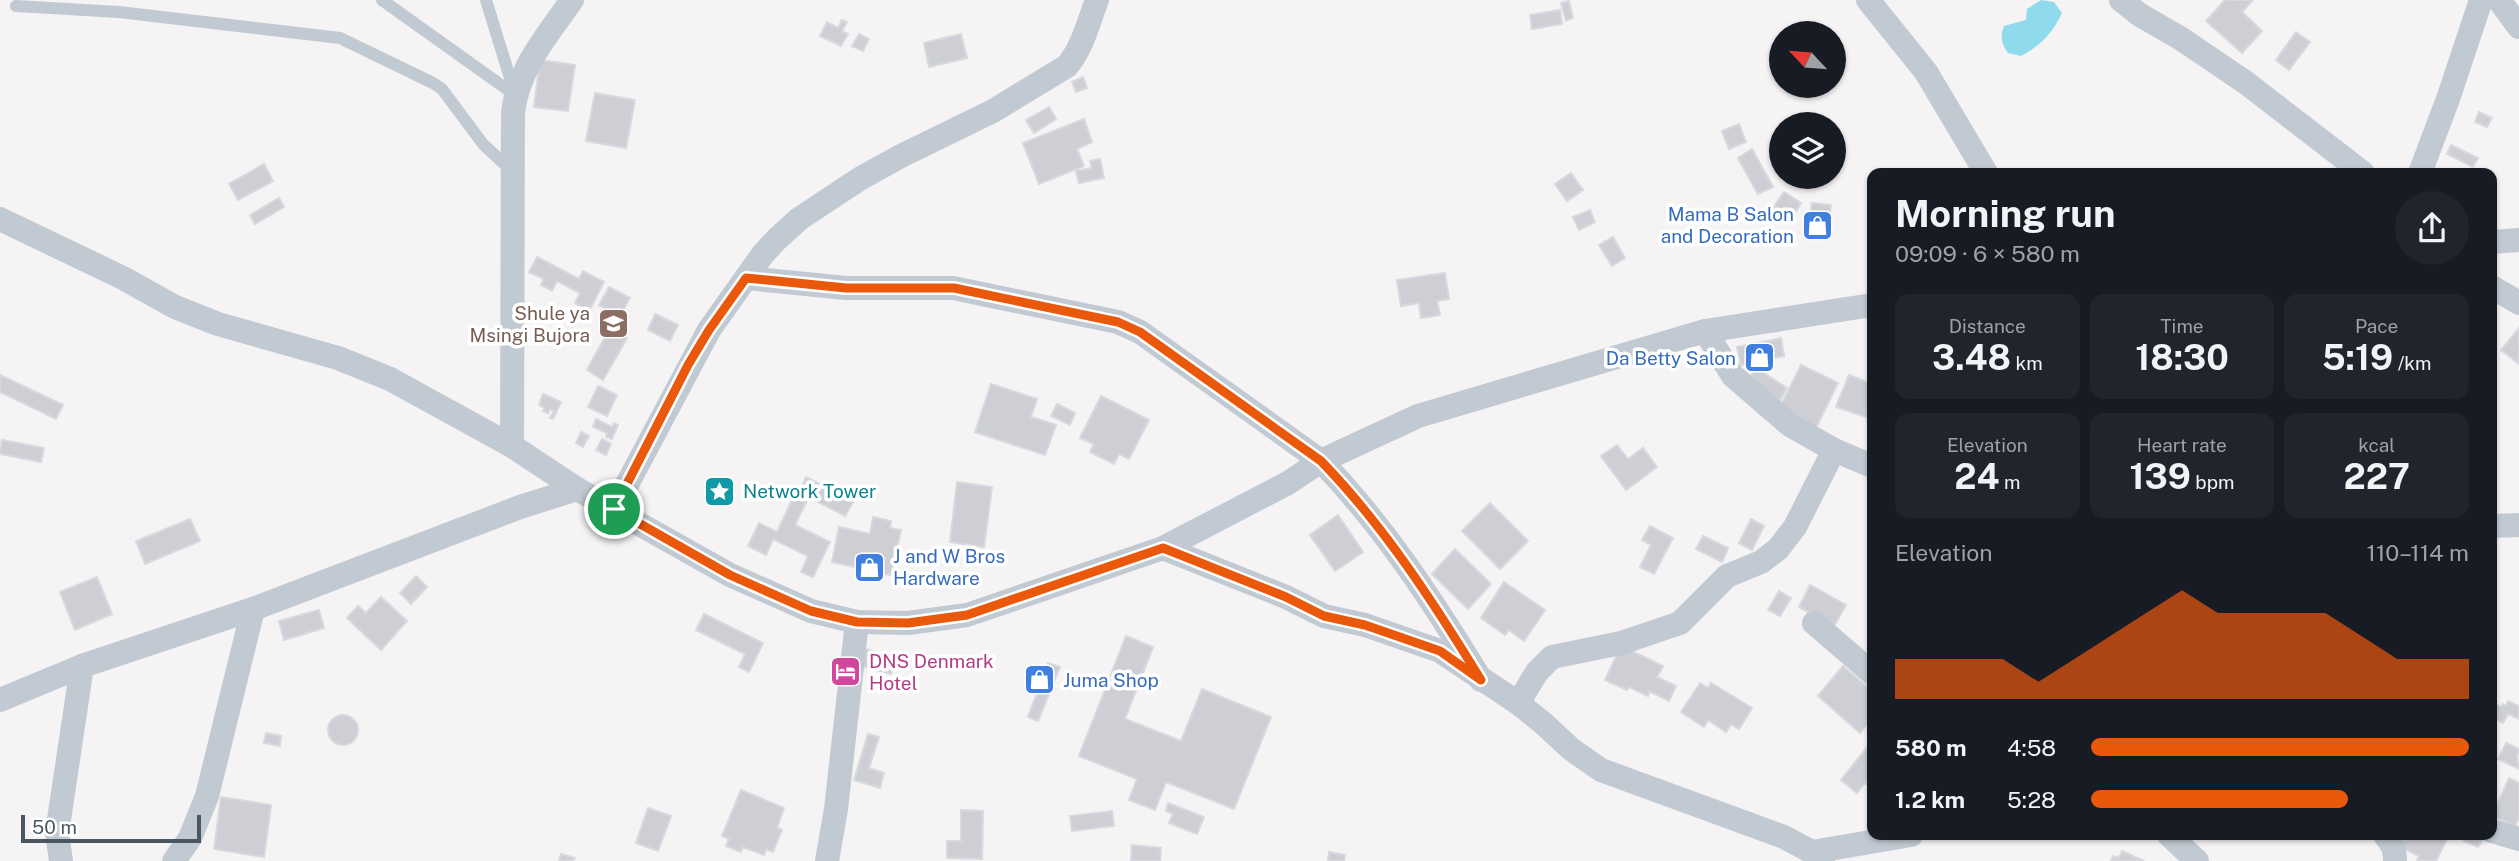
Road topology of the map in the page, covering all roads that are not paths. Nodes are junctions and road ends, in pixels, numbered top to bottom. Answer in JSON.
{"nodes":[{"id":1,"x":486,"y":0,"type":"edge"},
{"id":2,"x":572,"y":0,"type":"edge"},
{"id":3,"x":1097,"y":0,"type":"edge"},
{"id":4,"x":1868,"y":0,"type":"edge"},
{"id":5,"x":2121,"y":0,"type":"edge"},
{"id":6,"x":2481,"y":0,"type":"edge"},
{"id":7,"x":2498,"y":0,"type":"edge"},
{"id":8,"x":383,"y":1,"type":"edge"},
{"id":9,"x":16,"y":6,"type":"dead end"},
{"id":10,"x":2519,"y":27,"type":"edge"},
{"id":11,"x":515,"y":95,"type":"junction"},
{"id":12,"x":1983,"y":168,"type":"edge"},
{"id":13,"x":2357,"y":168,"type":"edge"},
{"id":14,"x":2422,"y":168,"type":"edge"},
{"id":15,"x":513,"y":171,"type":"junction"},
{"id":16,"x":0,"y":219,"type":"edge"},
{"id":17,"x":2519,"y":240,"type":"edge"},
{"id":18,"x":2497,"y":242,"type":"edge"},
{"id":19,"x":746,"y":278,"type":"junction"},
{"id":20,"x":2497,"y":290,"type":"edge"},
{"id":21,"x":2519,"y":303,"type":"edge"},
{"id":22,"x":1867,"y":306,"type":"edge"},
{"id":23,"x":1705,"y":331,"type":"junction"},
{"id":24,"x":512,"y":446,"type":"junction"},
{"id":25,"x":1834,"y":450,"type":"junction"},
{"id":26,"x":1321,"y":461,"type":"junction"},
{"id":27,"x":1867,"y":464,"type":"edge"},
{"id":28,"x":577,"y":489,"type":"junction"},
{"id":29,"x":614,"y":509,"type":"junction"},
{"id":30,"x":2519,"y":525,"type":"edge"},
{"id":31,"x":2497,"y":526,"type":"edge"},
{"id":32,"x":1163,"y":548,"type":"junction"},
{"id":33,"x":253,"y":609,"type":"junction"},
{"id":34,"x":857,"y":622,"type":"junction"},
{"id":35,"x":1814,"y":623,"type":"dead end"},
{"id":36,"x":82,"y":666,"type":"junction"},
{"id":37,"x":1867,"y":666,"type":"edge"},
{"id":38,"x":1481,"y":680,"type":"junction"},
{"id":39,"x":0,"y":700,"type":"edge"},
{"id":40,"x":1518,"y":703,"type":"junction"},
{"id":41,"x":2497,"y":832,"type":"edge"},
{"id":42,"x":2519,"y":839,"type":"edge"},
{"id":43,"x":1890,"y":840,"type":"edge"},
{"id":44,"x":2174,"y":840,"type":"edge"},
{"id":45,"x":2388,"y":840,"type":"edge"},
{"id":46,"x":1818,"y":857,"type":"edge"},
{"id":47,"x":61,"y":861,"type":"edge"},
{"id":48,"x":174,"y":861,"type":"edge"},
{"id":49,"x":827,"y":861,"type":"edge"},
{"id":50,"x":2197,"y":861,"type":"edge"},
{"id":51,"x":2395,"y":861,"type":"edge"}],
"edges":[{"from":1,"to":11,"type":"lane"},
{"from":2,"to":11,"type":"street"},
{"from":3,"to":19,"type":"street"},
{"from":4,"to":12,"type":"street"},
{"from":5,"to":13,"type":"street"},
{"from":6,"to":14,"type":"street"},
{"from":7,"to":10,"type":"street"},
{"from":8,"to":11,"type":"lane"},
{"from":9,"to":15,"type":"lane"},
{"from":11,"to":15,"type":"street"},
{"from":15,"to":24,"type":"street"},
{"from":16,"to":24,"type":"street"},
{"from":17,"to":18,"type":"street"},
{"from":19,"to":26,"type":"street"},
{"from":19,"to":29,"type":"street"},
{"from":20,"to":21,"type":"street"},
{"from":22,"to":23,"type":"street"},
{"from":23,"to":25,"type":"street"},
{"from":23,"to":26,"type":"street"},
{"from":24,"to":28,"type":"street"},
{"from":25,"to":27,"type":"street"},
{"from":25,"to":40,"type":"street"},
{"from":26,"to":32,"type":"street"},
{"from":26,"to":38,"type":"street"},
{"from":28,"to":29,"type":"street"},
{"from":28,"to":33,"type":"street"},
{"from":29,"to":34,"type":"street"},
{"from":30,"to":31,"type":"street"},
{"from":32,"to":34,"type":"street"},
{"from":32,"to":38,"type":"street"},
{"from":33,"to":36,"type":"street"},
{"from":33,"to":48,"type":"street"},
{"from":34,"to":49,"type":"street"},
{"from":35,"to":37,"type":"street"},
{"from":36,"to":39,"type":"street"},
{"from":36,"to":47,"type":"street"},
{"from":38,"to":40,"type":"street"},
{"from":40,"to":46,"type":"street"},
{"from":41,"to":42,"type":"street"},
{"from":43,"to":46,"type":"street"},
{"from":44,"to":50,"type":"street"},
{"from":45,"to":51,"type":"street"}]}
